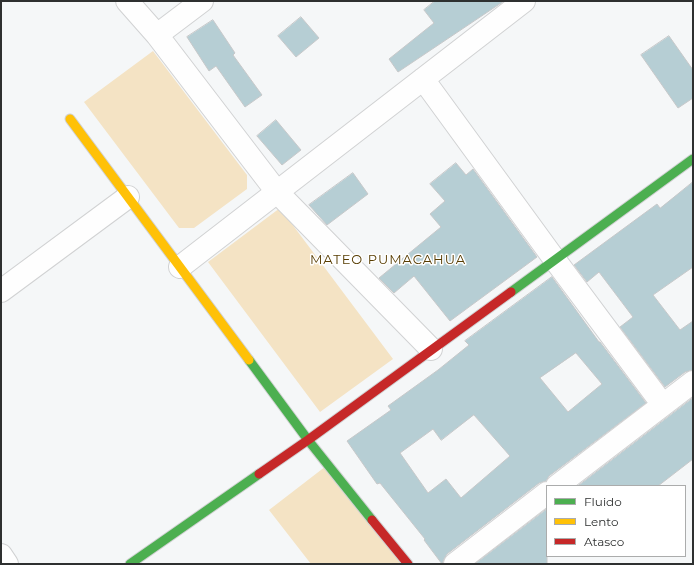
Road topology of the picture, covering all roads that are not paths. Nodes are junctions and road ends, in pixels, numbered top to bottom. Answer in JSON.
{"nodes":[{"id":1,"x":127,"y":1,"type":"edge"},
{"id":2,"x":202,"y":1,"type":"edge"},
{"id":3,"x":524,"y":1,"type":"edge"},
{"id":4,"x":157,"y":36,"type":"junction"},
{"id":5,"x":423,"y":79,"type":"junction"},
{"id":6,"x":70,"y":118,"type":"dead end"},
{"id":7,"x":693,"y":159,"type":"edge"},
{"id":8,"x":277,"y":192,"type":"junction"},
{"id":9,"x":128,"y":197,"type":"junction"},
{"id":10,"x":555,"y":260,"type":"junction"},
{"id":11,"x":180,"y":267,"type":"junction"},
{"id":12,"x":1,"y":291,"type":"edge"},
{"id":13,"x":431,"y":349,"type":"junction"},
{"id":14,"x":693,"y":382,"type":"edge"},
{"id":15,"x":663,"y":405,"type":"junction"},
{"id":16,"x":308,"y":440,"type":"junction"},
{"id":17,"x":558,"y":485,"type":"edge"},
{"id":18,"x":546,"y":495,"type":"edge"},
{"id":19,"x":1,"y":555,"type":"edge"},
{"id":20,"x":8,"y":564,"type":"edge"},
{"id":21,"x":130,"y":564,"type":"edge"},
{"id":22,"x":408,"y":564,"type":"edge"},
{"id":23,"x":455,"y":564,"type":"edge"}],
"edges":[{"from":1,"to":4,"type":"street"},
{"from":2,"to":4,"type":"street"},
{"from":3,"to":5,"type":"street"},
{"from":4,"to":8,"type":"street"},
{"from":5,"to":8,"type":"street"},
{"from":5,"to":10,"type":"street"},
{"from":6,"to":9,"type":"street"},
{"from":7,"to":10,"type":"street"},
{"from":8,"to":11,"type":"street"},
{"from":8,"to":13,"type":"street"},
{"from":9,"to":11,"type":"street"},
{"from":9,"to":12,"type":"street"},
{"from":10,"to":13,"type":"street"},
{"from":10,"to":15,"type":"street"},
{"from":11,"to":16,"type":"street"},
{"from":13,"to":16,"type":"street"},
{"from":14,"to":15,"type":"street"},
{"from":15,"to":17,"type":"street"},
{"from":16,"to":21,"type":"street"},
{"from":16,"to":22,"type":"street"},
{"from":18,"to":23,"type":"street"},
{"from":19,"to":20,"type":"street"}]}
